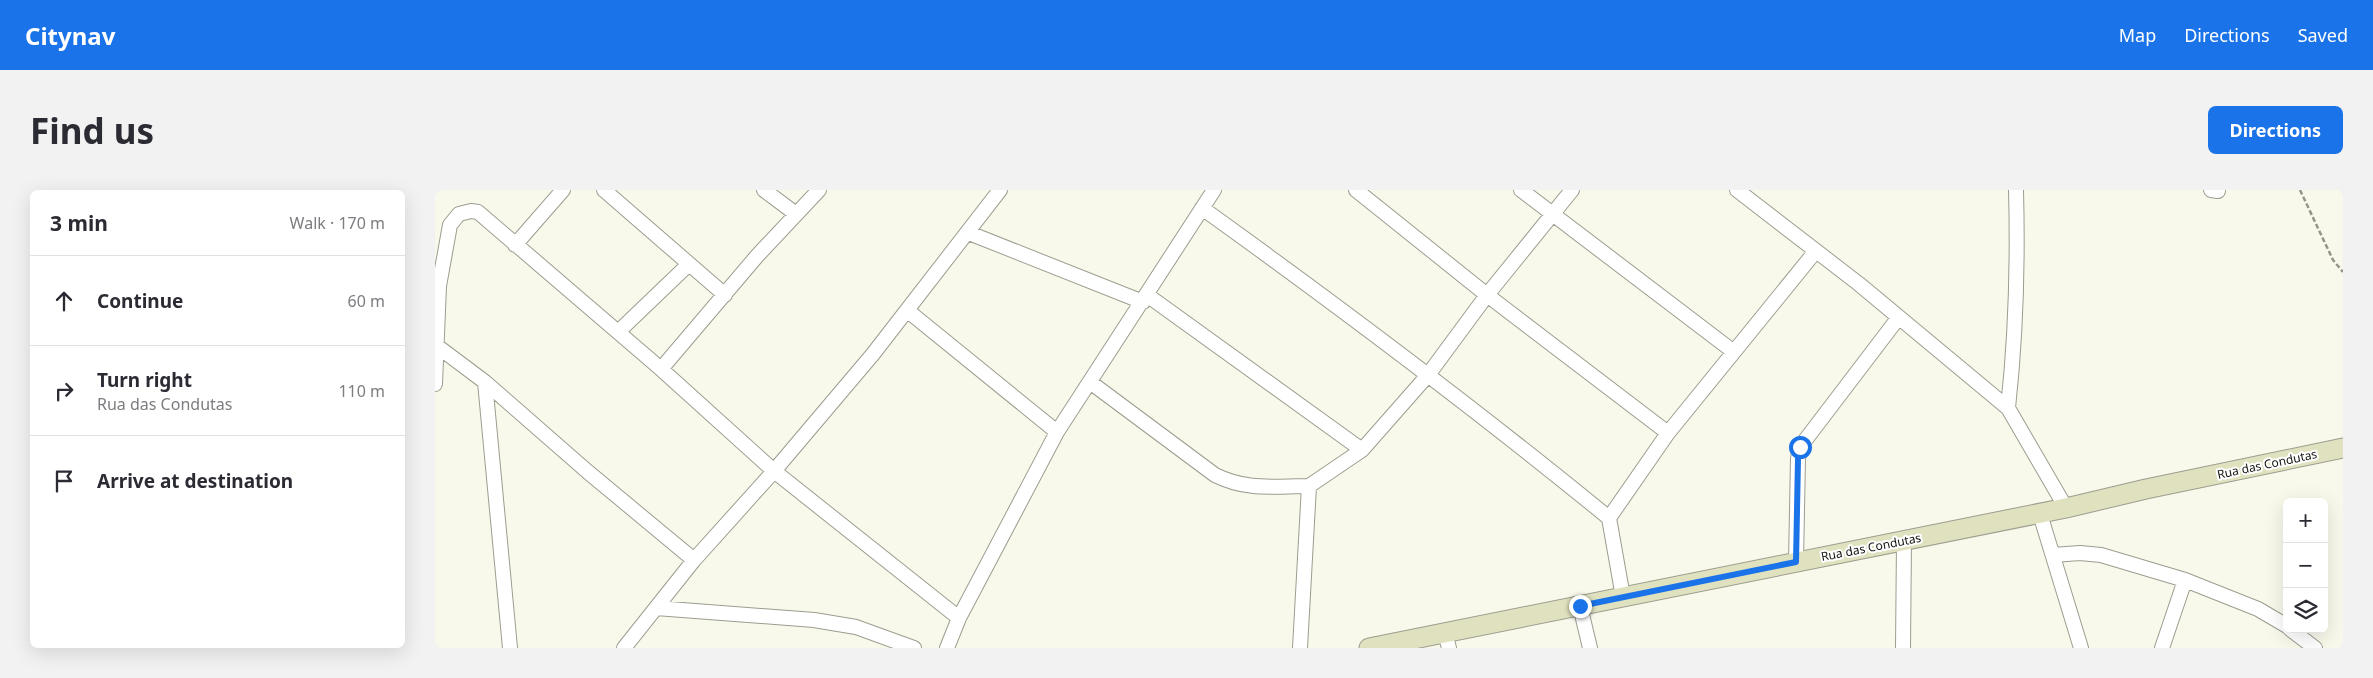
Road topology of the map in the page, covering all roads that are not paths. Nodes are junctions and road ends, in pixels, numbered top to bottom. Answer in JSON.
{"nodes":[{"id":1,"x":563,"y":190,"type":"edge"},
{"id":2,"x":603,"y":190,"type":"edge"},
{"id":3,"x":764,"y":190,"type":"edge"},
{"id":4,"x":819,"y":190,"type":"edge"},
{"id":5,"x":1000,"y":190,"type":"edge"},
{"id":6,"x":1214,"y":190,"type":"edge"},
{"id":7,"x":1356,"y":190,"type":"edge"},
{"id":8,"x":1521,"y":190,"type":"edge"},
{"id":9,"x":1572,"y":190,"type":"edge"},
{"id":10,"x":1737,"y":190,"type":"edge"},
{"id":11,"x":2016,"y":190,"type":"edge"},
{"id":12,"x":1202,"y":208,"type":"junction"},
{"id":13,"x":796,"y":214,"type":"junction"},
{"id":14,"x":1553,"y":215,"type":"junction"},
{"id":15,"x":969,"y":233,"type":"junction"},
{"id":16,"x":515,"y":245,"type":"junction"},
{"id":17,"x":1815,"y":252,"type":"junction"},
{"id":18,"x":689,"y":264,"type":"junction"},
{"id":19,"x":437,"y":285,"type":"edge"},
{"id":20,"x":725,"y":295,"type":"junction"},
{"id":21,"x":1487,"y":295,"type":"junction"},
{"id":22,"x":1145,"y":298,"type":"junction"},
{"id":23,"x":908,"y":311,"type":"junction"},
{"id":24,"x":1899,"y":317,"type":"junction"},
{"id":25,"x":618,"y":332,"type":"junction"},
{"id":26,"x":437,"y":346,"type":"junction"},
{"id":27,"x":1734,"y":352,"type":"junction"},
{"id":28,"x":661,"y":369,"type":"junction"},
{"id":29,"x":1428,"y":375,"type":"junction"},
{"id":30,"x":485,"y":382,"type":"junction"},
{"id":31,"x":1090,"y":382,"type":"junction"},
{"id":32,"x":435,"y":384,"type":"edge"},
{"id":33,"x":2008,"y":408,"type":"junction"},
{"id":34,"x":1057,"y":432,"type":"junction"},
{"id":35,"x":1668,"y":433,"type":"junction"},
{"id":36,"x":2343,"y":448,"type":"edge"},
{"id":37,"x":1362,"y":450,"type":"junction"},
{"id":38,"x":774,"y":471,"type":"junction"},
{"id":39,"x":1309,"y":486,"type":"junction"},
{"id":40,"x":2066,"y":508,"type":"junction"},
{"id":41,"x":2040,"y":514,"type":"junction"},
{"id":42,"x":1609,"y":518,"type":"junction"},
{"id":43,"x":1904,"y":541,"type":"junction"},
{"id":44,"x":2053,"y":555,"type":"junction"},
{"id":45,"x":694,"y":560,"type":"junction"},
{"id":46,"x":1796,"y":562,"type":"junction"},
{"id":47,"x":2185,"y":580,"type":"junction"},
{"id":48,"x":1623,"y":597,"type":"junction"},
{"id":49,"x":1580,"y":606,"type":"junction"},
{"id":50,"x":656,"y":608,"type":"junction"},
{"id":51,"x":959,"y":618,"type":"junction"},
{"id":52,"x":2283,"y":624,"type":"edge"},
{"id":53,"x":2295,"y":633,"type":"edge"},
{"id":54,"x":1447,"y":640,"type":"edge"},
{"id":55,"x":510,"y":648,"type":"edge"},
{"id":56,"x":623,"y":648,"type":"edge"},
{"id":57,"x":914,"y":648,"type":"edge"},
{"id":58,"x":947,"y":648,"type":"edge"},
{"id":59,"x":1300,"y":648,"type":"edge"},
{"id":60,"x":1369,"y":648,"type":"edge"},
{"id":61,"x":1589,"y":648,"type":"edge"},
{"id":62,"x":1903,"y":648,"type":"edge"},
{"id":63,"x":2081,"y":648,"type":"edge"},
{"id":64,"x":2162,"y":648,"type":"edge"},
{"id":65,"x":2315,"y":648,"type":"edge"}],
"edges":[{"from":1,"to":16,"type":"street"},
{"from":2,"to":18,"type":"street"},
{"from":3,"to":13,"type":"street"},
{"from":4,"to":13,"type":"street"},
{"from":5,"to":15,"type":"street"},
{"from":6,"to":12,"type":"street"},
{"from":7,"to":21,"type":"street"},
{"from":8,"to":14,"type":"street"},
{"from":9,"to":14,"type":"street"},
{"from":10,"to":17,"type":"street"},
{"from":11,"to":33,"type":"street"},
{"from":12,"to":22,"type":"street"},
{"from":12,"to":29,"type":"street"},
{"from":13,"to":20,"type":"street"},
{"from":14,"to":21,"type":"street"},
{"from":14,"to":27,"type":"street"},
{"from":15,"to":22,"type":"street"},
{"from":15,"to":23,"type":"street"},
{"from":16,"to":19,"type":"street"},
{"from":16,"to":25,"type":"street"},
{"from":17,"to":24,"type":"street"},
{"from":17,"to":27,"type":"street"},
{"from":18,"to":20,"type":"street"},
{"from":18,"to":25,"type":"street"},
{"from":19,"to":26,"type":"street"},
{"from":20,"to":28,"type":"street"},
{"from":21,"to":29,"type":"street"},
{"from":21,"to":35,"type":"street"},
{"from":22,"to":31,"type":"street"},
{"from":22,"to":37,"type":"street"},
{"from":23,"to":34,"type":"street"},
{"from":23,"to":38,"type":"street"},
{"from":24,"to":33,"type":"street"},
{"from":24,"to":46,"type":"street"},
{"from":25,"to":28,"type":"street"},
{"from":26,"to":30,"type":"street"},
{"from":26,"to":32,"type":"street"},
{"from":27,"to":35,"type":"street"},
{"from":28,"to":38,"type":"street"},
{"from":29,"to":37,"type":"street"},
{"from":29,"to":42,"type":"street"},
{"from":30,"to":45,"type":"street"},
{"from":30,"to":55,"type":"street"},
{"from":31,"to":34,"type":"street"},
{"from":31,"to":39,"type":"street"},
{"from":33,"to":40,"type":"street"},
{"from":34,"to":51,"type":"street"},
{"from":35,"to":42,"type":"street"},
{"from":36,"to":40,"type":"street","name":"Rua das Condutas"},
{"from":37,"to":39,"type":"street"},
{"from":38,"to":45,"type":"street"},
{"from":38,"to":51,"type":"street"},
{"from":39,"to":59,"type":"street"},
{"from":40,"to":41,"type":"street","name":"Rua das Condutas"},
{"from":41,"to":43,"type":"street","name":"Rua das Condutas"},
{"from":41,"to":44,"type":"street"},
{"from":42,"to":48,"type":"street"},
{"from":43,"to":46,"type":"street","name":"Rua das Condutas"},
{"from":43,"to":62,"type":"street"},
{"from":44,"to":47,"type":"street"},
{"from":44,"to":63,"type":"street"},
{"from":45,"to":50,"type":"street"},
{"from":46,"to":48,"type":"street","name":"Rua das Condutas"},
{"from":47,"to":52,"type":"street"},
{"from":47,"to":64,"type":"street"},
{"from":48,"to":49,"type":"street","name":"Rua das Condutas"},
{"from":49,"to":54,"type":"street","name":"Rua das Condutas"},
{"from":49,"to":61,"type":"street"},
{"from":50,"to":56,"type":"street"},
{"from":50,"to":57,"type":"street"},
{"from":51,"to":58,"type":"street"},
{"from":53,"to":65,"type":"street"},
{"from":54,"to":60,"type":"street","name":"Rua das Condutas"}]}
